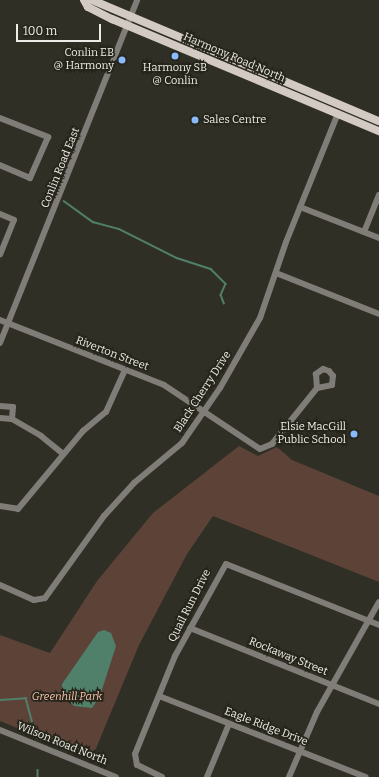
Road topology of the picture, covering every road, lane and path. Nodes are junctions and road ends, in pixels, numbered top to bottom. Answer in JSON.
{"nodes":[{"id":1,"x":83,"y":0,"type":"edge"},
{"id":2,"x":88,"y":0,"type":"edge"},
{"id":3,"x":92,"y":0,"type":"edge"},
{"id":4,"x":137,"y":0,"type":"edge"},
{"id":5,"x":130,"y":17,"type":"junction"},
{"id":6,"x":127,"y":26,"type":"junction"},
{"id":7,"x":338,"y":114,"type":"junction"},
{"id":8,"x":0,"y":118,"type":"edge"},
{"id":9,"x":379,"y":121,"type":"edge"},
{"id":10,"x":379,"y":131,"type":"edge"},
{"id":11,"x":0,"y":165,"type":"edge"},
{"id":12,"x":379,"y":195,"type":"edge"},
{"id":13,"x":300,"y":207,"type":"junction"},
{"id":14,"x":0,"y":214,"type":"edge"},
{"id":15,"x":364,"y":232,"type":"junction"},
{"id":16,"x":379,"y":238,"type":"edge"},
{"id":17,"x":0,"y":254,"type":"edge"},
{"id":18,"x":276,"y":273,"type":"junction"},
{"id":19,"x":379,"y":314,"type":"edge"},
{"id":20,"x":0,"y":320,"type":"edge"},
{"id":21,"x":8,"y":324,"type":"junction"},
{"id":22,"x":0,"y":343,"type":"edge"},
{"id":23,"x":125,"y":370,"type":"junction"},
{"id":24,"x":318,"y":388,"type":"dead end"},
{"id":25,"x":0,"y":406,"type":"edge"},
{"id":26,"x":204,"y":412,"type":"junction"},
{"id":27,"x":0,"y":418,"type":"edge"},
{"id":28,"x":12,"y":419,"type":"junction"},
{"id":29,"x":63,"y":454,"type":"junction"},
{"id":30,"x":0,"y":506,"type":"edge"},
{"id":31,"x":0,"y":585,"type":"edge"},
{"id":32,"x":379,"y":602,"type":"edge"},
{"id":33,"x":369,"y":620,"type":"junction"},
{"id":34,"x":379,"y":625,"type":"edge"},
{"id":35,"x":190,"y":628,"type":"junction"},
{"id":36,"x":332,"y":685,"type":"junction"},
{"id":37,"x":159,"y":696,"type":"junction"},
{"id":38,"x":379,"y":704,"type":"edge"},
{"id":39,"x":229,"y":724,"type":"junction"},
{"id":40,"x":0,"y":730,"type":"edge"},
{"id":41,"x":300,"y":750,"type":"junction"},
{"id":42,"x":116,"y":777,"type":"edge"},
{"id":43,"x":162,"y":777,"type":"edge"},
{"id":44,"x":207,"y":777,"type":"edge"},
{"id":45,"x":289,"y":777,"type":"edge"},
{"id":46,"x":366,"y":777,"type":"edge"}],
"edges":[{"from":1,"to":2,"type":"main road","name":"Harmony Road North"},
{"from":1,"to":6,"type":"main road","name":"Harmony Road North"},
{"from":3,"to":5,"type":"main road","name":"Harmony Road North"},
{"from":4,"to":5,"type":"street","name":"Conlin Road East"},
{"from":5,"to":6,"type":"street","name":"Conlin Road East"},
{"from":5,"to":9,"type":"main road","name":"Harmony Road North"},
{"from":6,"to":7,"type":"main road","name":"Harmony Road North"},
{"from":6,"to":21,"type":"street","name":"Conlin Road East"},
{"from":7,"to":10,"type":"main road","name":"Harmony Road North"},
{"from":7,"to":13,"type":"street","name":"Black Cherry Drive"},
{"from":8,"to":11,"type":"street"},
{"from":12,"to":15,"type":"street"},
{"from":13,"to":15,"type":"street"},
{"from":13,"to":18,"type":"street","name":"Black Cherry Drive"},
{"from":14,"to":17,"type":"street"},
{"from":15,"to":16,"type":"street"},
{"from":18,"to":19,"type":"street"},
{"from":18,"to":26,"type":"street","name":"Black Cherry Drive"},
{"from":20,"to":21,"type":"street","name":"Riverton Street"},
{"from":21,"to":22,"type":"street","name":"Conlin Road East"},
{"from":21,"to":23,"type":"street","name":"Riverton Street"},
{"from":23,"to":26,"type":"street","name":"Riverton Street"},
{"from":23,"to":29,"type":"street"},
{"from":24,"to":26,"type":"street","name":"Riverton Street"},
{"from":25,"to":28,"type":"street"},
{"from":26,"to":31,"type":"street","name":"Black Cherry Drive"},
{"from":27,"to":28,"type":"street"},
{"from":28,"to":29,"type":"street"},
{"from":29,"to":30,"type":"street"},
{"from":32,"to":33,"type":"street"},
{"from":33,"to":34,"type":"street","name":"Quail Run Drive"},
{"from":33,"to":35,"type":"street","name":"Quail Run Drive"},
{"from":33,"to":36,"type":"street"},
{"from":35,"to":36,"type":"street","name":"Rockaway Street"},
{"from":35,"to":37,"type":"street","name":"Quail Run Drive"},
{"from":36,"to":38,"type":"street","name":"Rockaway Street"},
{"from":36,"to":41,"type":"street"},
{"from":37,"to":39,"type":"street","name":"Eagle Ridge Drive"},
{"from":37,"to":43,"type":"street","name":"Quail Run Drive"},
{"from":39,"to":41,"type":"street","name":"Eagle Ridge Drive"},
{"from":39,"to":44,"type":"street"},
{"from":40,"to":42,"type":"street","name":"Wilson Road North"},
{"from":41,"to":45,"type":"street"},
{"from":41,"to":46,"type":"street","name":"Eagle Ridge Drive"}]}
